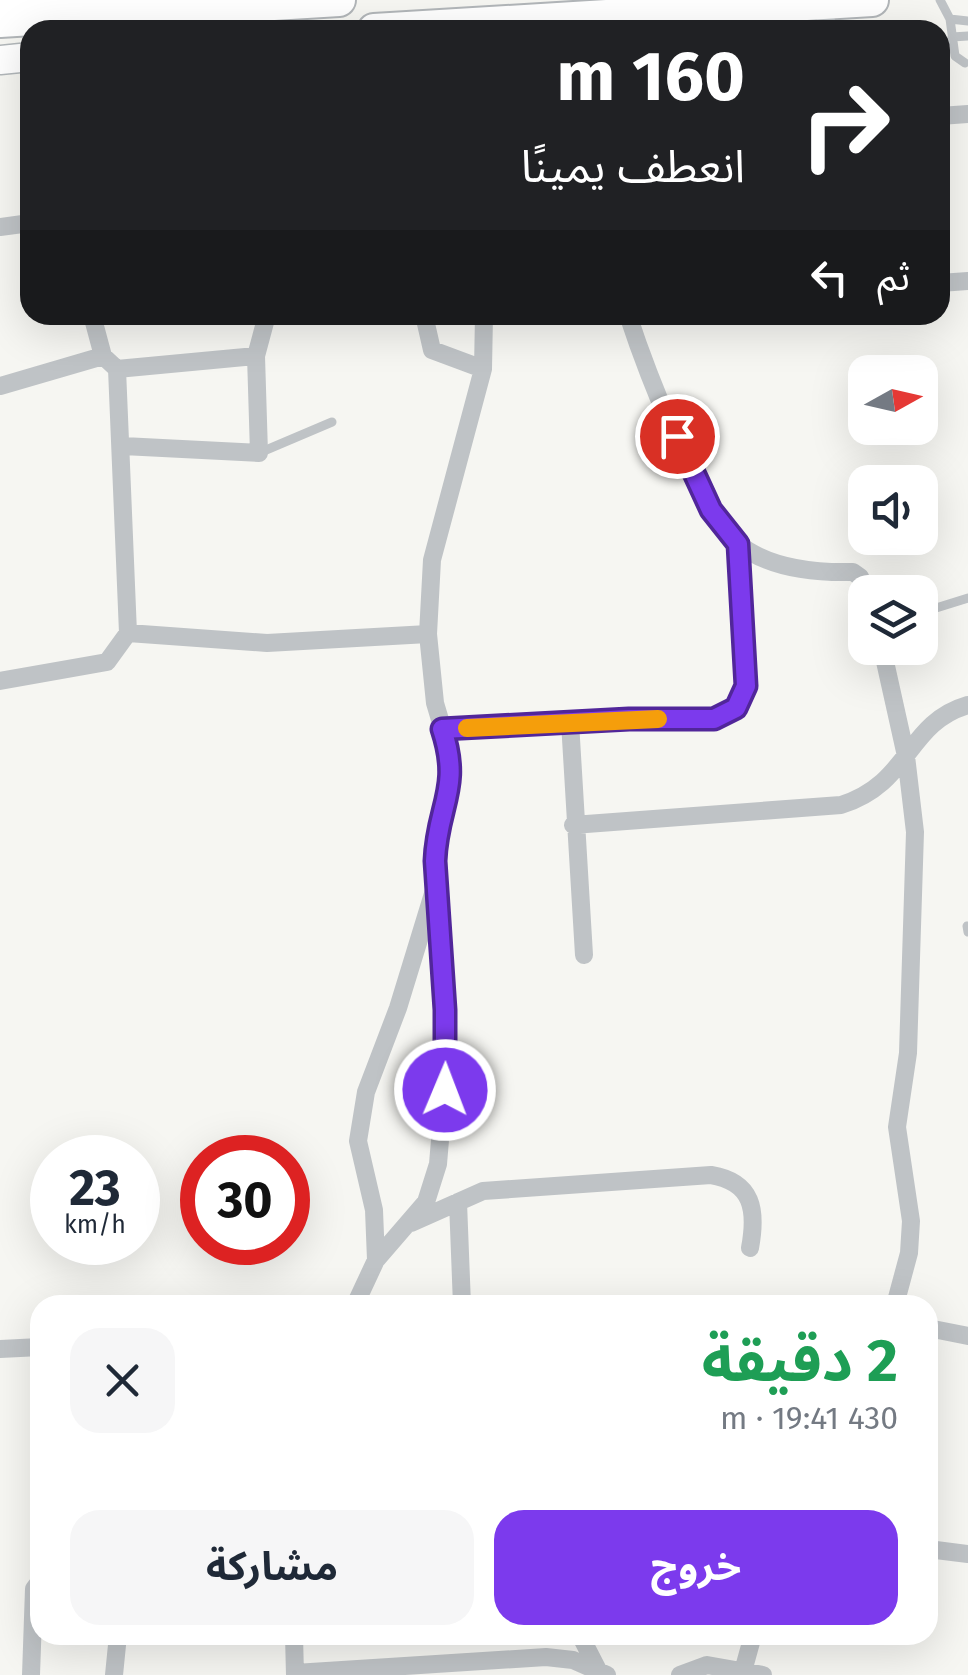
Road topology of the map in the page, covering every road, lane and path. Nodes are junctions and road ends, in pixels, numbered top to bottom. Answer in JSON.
{"nodes":[{"id":1,"x":339,"y":0,"type":"edge"},
{"id":2,"x":872,"y":0,"type":"edge"},
{"id":3,"x":940,"y":0,"type":"edge"},
{"id":4,"x":52,"y":1,"type":"edge"},
{"id":5,"x":0,"y":4,"type":"edge"},
{"id":6,"x":201,"y":7,"type":"junction"},
{"id":7,"x":825,"y":17,"type":"edge"},
{"id":8,"x":950,"y":18,"type":"junction"},
{"id":9,"x":722,"y":20,"type":"edge"},
{"id":10,"x":0,"y":21,"type":"edge"},
{"id":11,"x":968,"y":21,"type":"edge"},
{"id":12,"x":968,"y":36,"type":"edge"},
{"id":13,"x":952,"y":37,"type":"junction"},
{"id":14,"x":965,"y":63,"type":"dead end"},
{"id":15,"x":96,"y":325,"type":"edge"},
{"id":16,"x":264,"y":325,"type":"edge"},
{"id":17,"x":425,"y":325,"type":"edge"},
{"id":18,"x":484,"y":325,"type":"edge"},
{"id":19,"x":631,"y":325,"type":"edge"},
{"id":20,"x":256,"y":356,"type":"junction"},
{"id":21,"x":110,"y":362,"type":"junction"},
{"id":22,"x":483,"y":369,"type":"junction"},
{"id":23,"x":0,"y":386,"type":"edge"},
{"id":24,"x":332,"y":422,"type":"dead end"},
{"id":25,"x":123,"y":446,"type":"junction"},
{"id":26,"x":260,"y":453,"type":"junction"},
{"id":27,"x":738,"y":544,"type":"junction"},
{"id":28,"x":855,"y":575,"type":"edge"},
{"id":29,"x":968,"y":598,"type":"edge"},
{"id":30,"x":938,"y":608,"type":"edge"},
{"id":31,"x":128,"y":633,"type":"junction"},
{"id":32,"x":428,"y":634,"type":"junction"},
{"id":33,"x":886,"y":665,"type":"edge"},
{"id":34,"x":0,"y":681,"type":"edge"},
{"id":35,"x":968,"y":705,"type":"edge"},
{"id":36,"x":570,"y":722,"type":"junction"},
{"id":37,"x":442,"y":729,"type":"junction"},
{"id":38,"x":906,"y":756,"type":"junction"},
{"id":39,"x":573,"y":824,"type":"junction"},
{"id":40,"x":436,"y":884,"type":"junction"},
{"id":41,"x":584,"y":955,"type":"dead end"},
{"id":42,"x":458,"y":1202,"type":"junction"},
{"id":43,"x":410,"y":1223,"type":"junction"},
{"id":44,"x":750,"y":1248,"type":"dead end"},
{"id":45,"x":376,"y":1260,"type":"junction"},
{"id":46,"x":360,"y":1295,"type":"edge"},
{"id":47,"x":462,"y":1295,"type":"edge"},
{"id":48,"x":898,"y":1295,"type":"edge"},
{"id":49,"x":938,"y":1330,"type":"edge"},
{"id":50,"x":968,"y":1336,"type":"edge"},
{"id":51,"x":30,"y":1348,"type":"edge"},
{"id":52,"x":0,"y":1349,"type":"edge"},
{"id":53,"x":938,"y":1550,"type":"edge"},
{"id":54,"x":968,"y":1554,"type":"edge"},
{"id":55,"x":32,"y":1645,"type":"edge"},
{"id":56,"x":117,"y":1645,"type":"edge"},
{"id":57,"x":294,"y":1645,"type":"edge"},
{"id":58,"x":586,"y":1645,"type":"edge"},
{"id":59,"x":750,"y":1645,"type":"edge"},
{"id":60,"x":743,"y":1672,"type":"edge"},
{"id":61,"x":602,"y":1673,"type":"edge"},
{"id":62,"x":295,"y":1674,"type":"edge"},
{"id":63,"x":31,"y":1675,"type":"edge"},
{"id":64,"x":114,"y":1675,"type":"edge"},
{"id":65,"x":680,"y":1675,"type":"edge"},
{"id":66,"x":763,"y":1675,"type":"edge"}],
"edges":[{"from":1,"to":6,"type":"highway"},
{"from":2,"to":7,"type":"highway"},
{"from":3,"to":8,"type":"lane"},
{"from":4,"to":5,"type":"main road"},
{"from":4,"to":6,"type":"main road"},
{"from":6,"to":10,"type":"highway"},
{"from":7,"to":9,"type":"highway"},
{"from":8,"to":11,"type":"lane"},
{"from":8,"to":13,"type":"lane"},
{"from":12,"to":13,"type":"lane"},
{"from":13,"to":14,"type":"lane"},
{"from":15,"to":21,"type":"street"},
{"from":16,"to":20,"type":"street"},
{"from":17,"to":22,"type":"street"},
{"from":18,"to":22,"type":"street"},
{"from":19,"to":27,"type":"street"},
{"from":20,"to":21,"type":"street"},
{"from":20,"to":26,"type":"street"},
{"from":21,"to":23,"type":"street"},
{"from":21,"to":25,"type":"street"},
{"from":22,"to":32,"type":"street"},
{"from":24,"to":26,"type":"lane"},
{"from":25,"to":26,"type":"street"},
{"from":25,"to":31,"type":"street"},
{"from":27,"to":28,"type":"street"},
{"from":27,"to":36,"type":"street"},
{"from":29,"to":30,"type":"lane"},
{"from":31,"to":32,"type":"street"},
{"from":31,"to":34,"type":"street"},
{"from":32,"to":37,"type":"street"},
{"from":33,"to":38,"type":"street"},
{"from":35,"to":38,"type":"street"},
{"from":36,"to":37,"type":"street"},
{"from":36,"to":39,"type":"street"},
{"from":37,"to":40,"type":"street"},
{"from":38,"to":39,"type":"street"},
{"from":38,"to":48,"type":"street"},
{"from":39,"to":41,"type":"street"},
{"from":40,"to":43,"type":"street"},
{"from":40,"to":45,"type":"street"},
{"from":42,"to":43,"type":"street"},
{"from":42,"to":44,"type":"street"},
{"from":42,"to":47,"type":"street"},
{"from":43,"to":45,"type":"street"},
{"from":45,"to":46,"type":"street"},
{"from":49,"to":50,"type":"street"},
{"from":51,"to":52,"type":"street"},
{"from":53,"to":54,"type":"street"},
{"from":55,"to":63,"type":"street"},
{"from":56,"to":64,"type":"street"},
{"from":57,"to":62,"type":"street"},
{"from":58,"to":61,"type":"street"},
{"from":59,"to":60,"type":"street"},
{"from":60,"to":65,"type":"street"},
{"from":60,"to":66,"type":"street"},
{"from":61,"to":62,"type":"street"}]}
